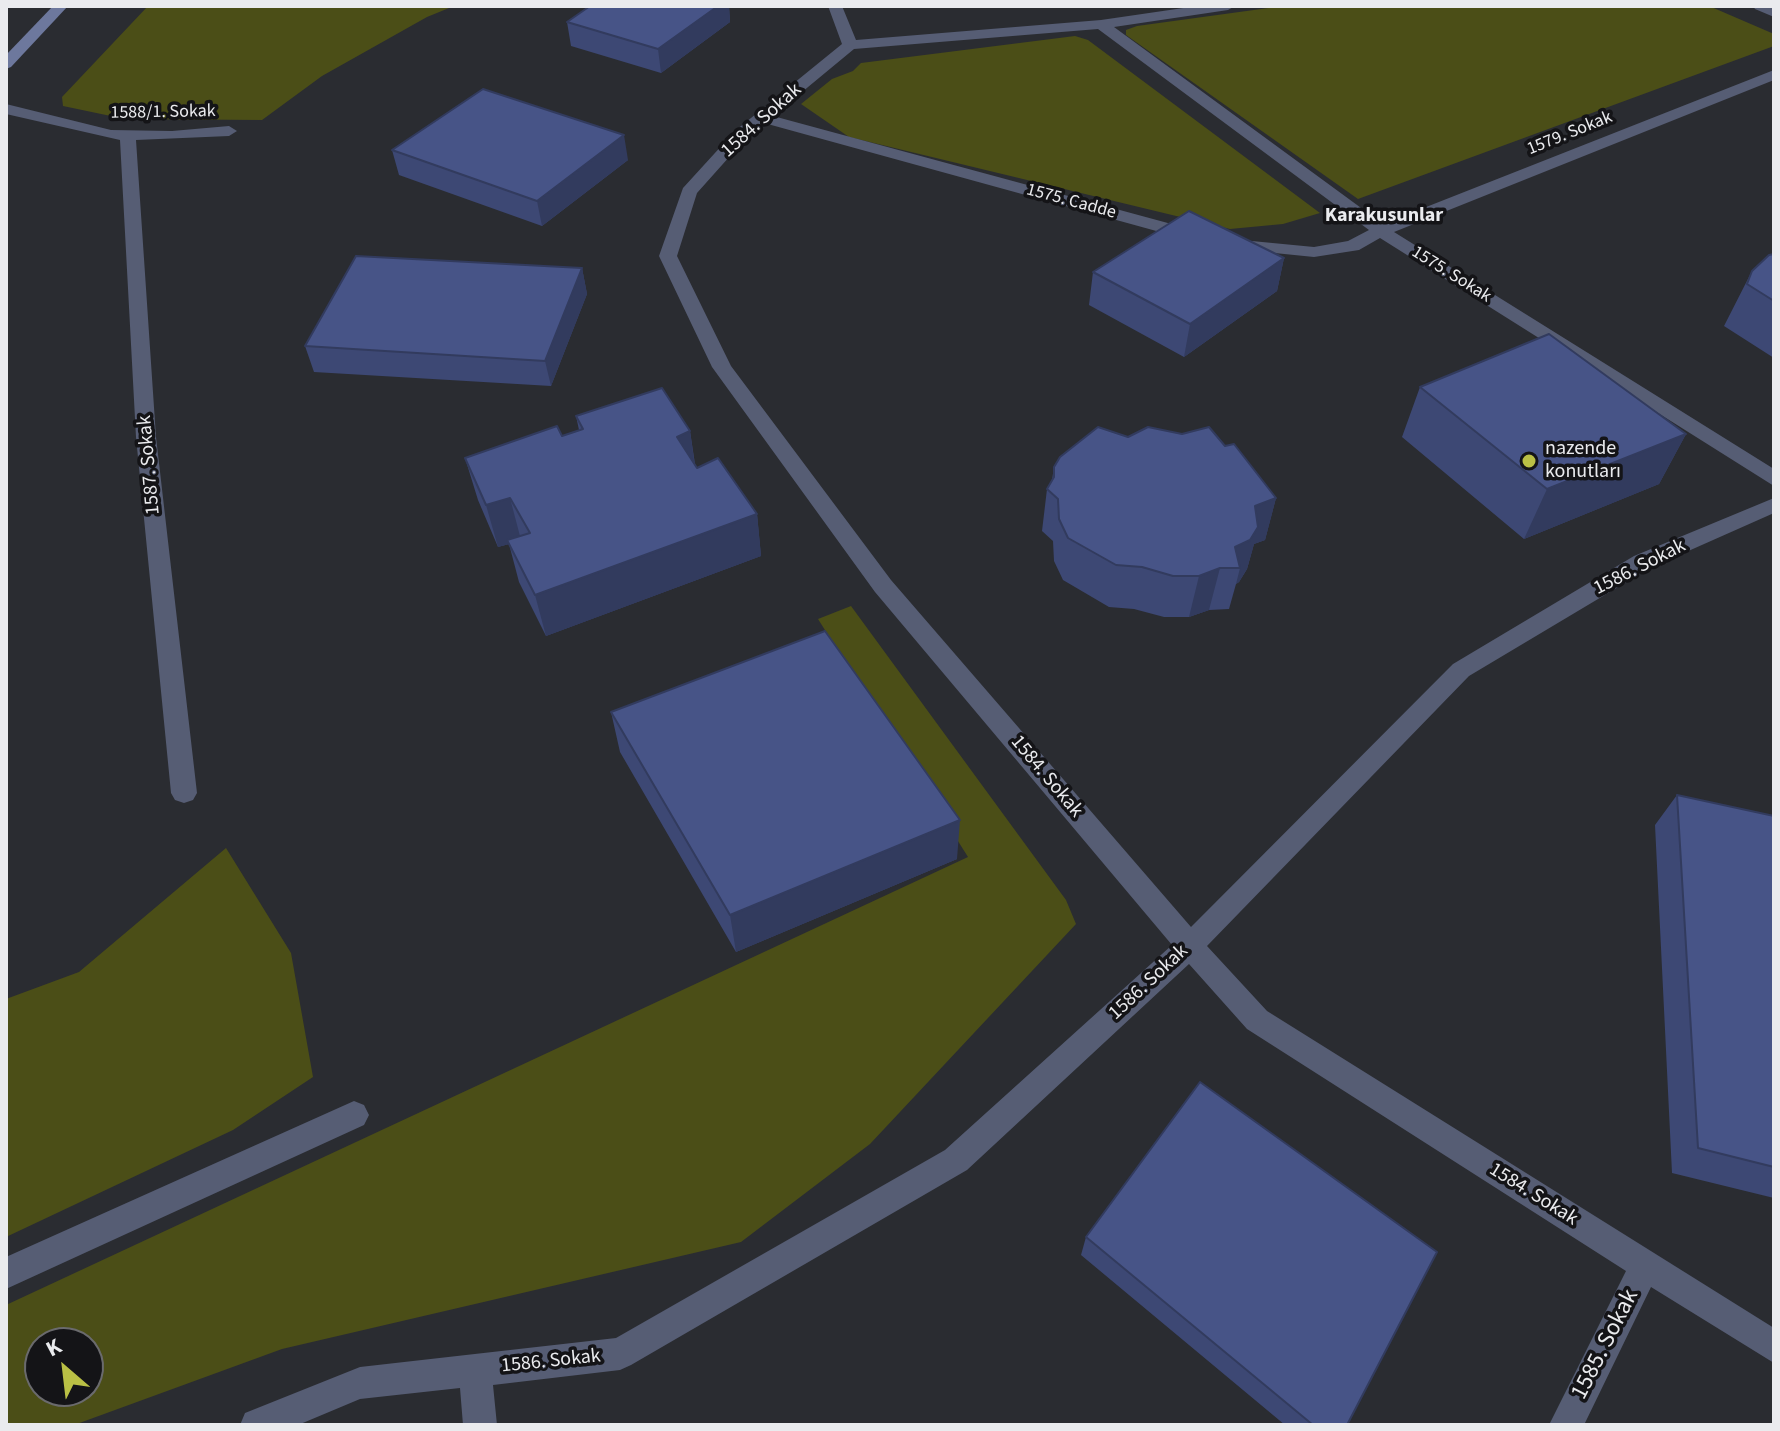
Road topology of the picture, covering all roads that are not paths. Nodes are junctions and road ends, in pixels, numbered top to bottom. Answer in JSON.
{"nodes":[{"id":1,"x":61,"y":6,"type":"edge"},
{"id":2,"x":835,"y":6,"type":"edge"},
{"id":3,"x":1228,"y":6,"type":"edge"},
{"id":4,"x":1760,"y":6,"type":"edge"},
{"id":5,"x":1774,"y":13,"type":"edge"},
{"id":6,"x":1101,"y":24,"type":"junction"},
{"id":7,"x":850,"y":45,"type":"junction"},
{"id":8,"x":6,"y":64,"type":"edge"},
{"id":9,"x":1774,"y":75,"type":"edge"},
{"id":10,"x":6,"y":109,"type":"edge"},
{"id":11,"x":762,"y":118,"type":"junction"},
{"id":12,"x":229,"y":131,"type":"dead end"},
{"id":13,"x":128,"y":136,"type":"junction"},
{"id":14,"x":1381,"y":231,"type":"junction"},
{"id":15,"x":1774,"y":479,"type":"edge"},
{"id":16,"x":1774,"y":505,"type":"edge"},
{"id":17,"x":184,"y":793,"type":"dead end"},
{"id":18,"x":1190,"y":946,"type":"junction"},
{"id":19,"x":354,"y":1115,"type":"dead end"},
{"id":20,"x":1645,"y":1266,"type":"junction"},
{"id":21,"x":6,"y":1273,"type":"edge"},
{"id":22,"x":1774,"y":1347,"type":"edge"},
{"id":23,"x":475,"y":1370,"type":"junction"},
{"id":24,"x":257,"y":1425,"type":"edge"},
{"id":25,"x":480,"y":1425,"type":"edge"},
{"id":26,"x":1566,"y":1425,"type":"edge"}],
"edges":[{"from":1,"to":8,"type":"street"},
{"from":2,"to":7,"type":"street"},
{"from":3,"to":6,"type":"street"},
{"from":4,"to":5,"type":"street"},
{"from":6,"to":7,"type":"street"},
{"from":6,"to":14,"type":"street","name":"1575. Sokak"},
{"from":7,"to":11,"type":"street","name":"1584. Sokak"},
{"from":9,"to":14,"type":"street","name":"1579. Sokak"},
{"from":10,"to":13,"type":"street","name":"1588/1. Sokak"},
{"from":11,"to":14,"type":"street","name":"1575. Cadde"},
{"from":11,"to":18,"type":"street","name":"1584. Sokak"},
{"from":12,"to":13,"type":"street","name":"1588/1. Sokak"},
{"from":13,"to":17,"type":"street","name":"1587. Sokak"},
{"from":14,"to":15,"type":"street","name":"1575. Sokak"},
{"from":16,"to":18,"type":"street","name":"1586. Sokak"},
{"from":18,"to":20,"type":"street","name":"1584. Sokak"},
{"from":18,"to":23,"type":"street","name":"1586. Sokak"},
{"from":19,"to":21,"type":"street"},
{"from":20,"to":22,"type":"street","name":"1584. Sokak"},
{"from":20,"to":26,"type":"street","name":"1585. Sokak"},
{"from":23,"to":24,"type":"street","name":"1586. Sokak"},
{"from":23,"to":25,"type":"street","name":"1586. Sokak"}]}
